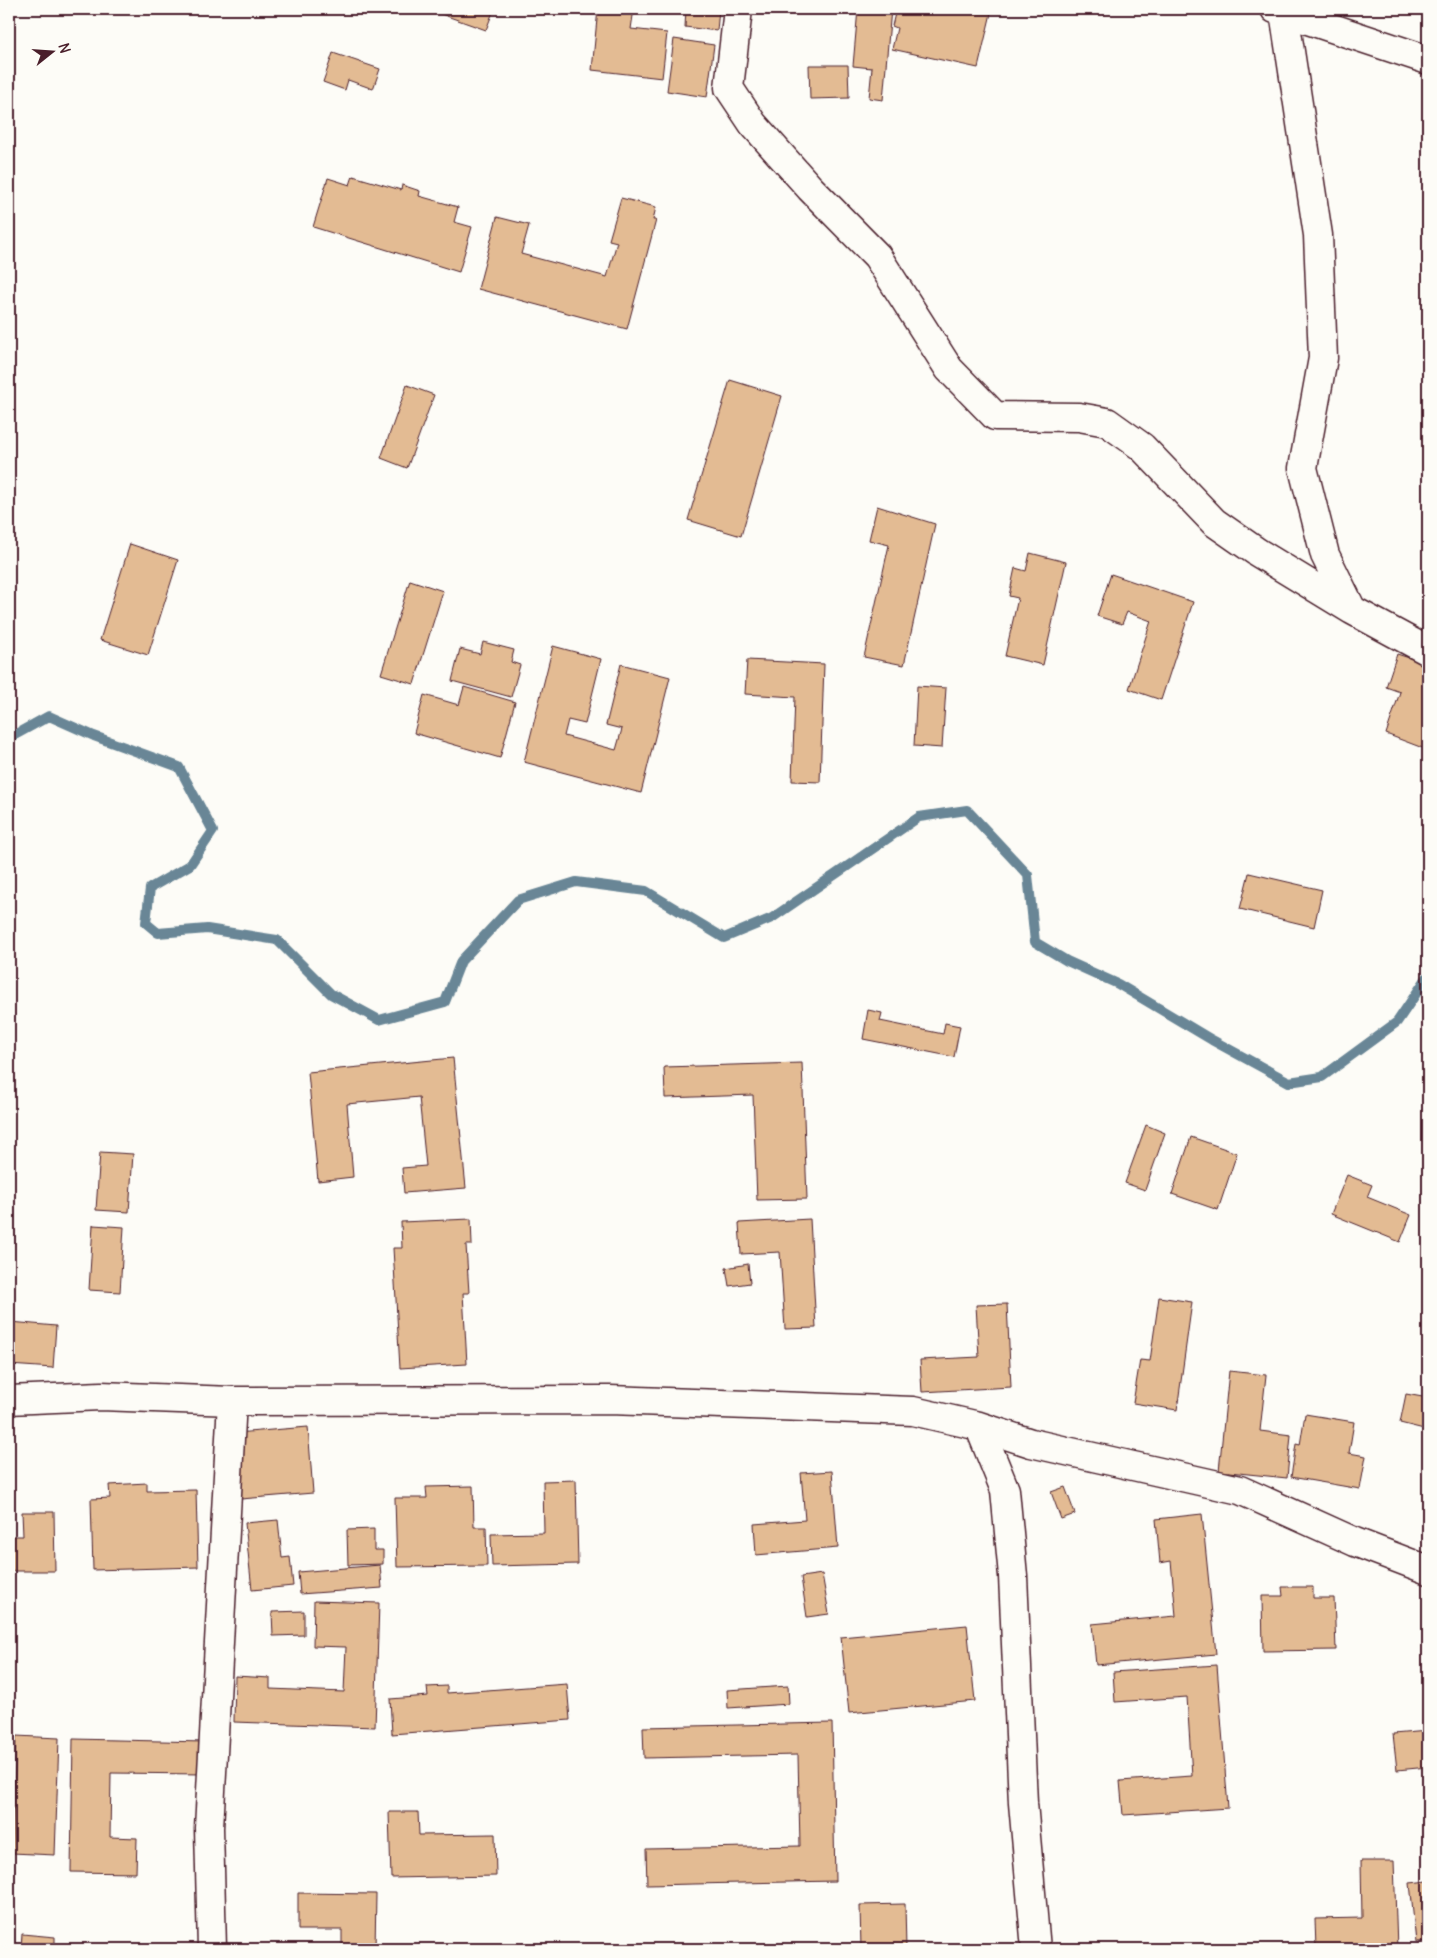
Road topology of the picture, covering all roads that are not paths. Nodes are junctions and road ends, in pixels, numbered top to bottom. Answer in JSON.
{"nodes":[{"id":1,"x":738,"y":9,"type":"edge"},
{"id":2,"x":1279,"y":10,"type":"edge"},
{"id":3,"x":1428,"y":60,"type":"edge"},
{"id":4,"x":1352,"y":610,"type":"junction"},
{"id":5,"x":1428,"y":651,"type":"edge"},
{"id":6,"x":9,"y":1400,"type":"edge"},
{"id":7,"x":232,"y":1401,"type":"junction"},
{"id":8,"x":979,"y":1426,"type":"junction"},
{"id":9,"x":1428,"y":1570,"type":"edge"},
{"id":10,"x":212,"y":1949,"type":"edge"},
{"id":11,"x":1036,"y":1949,"type":"edge"}],
"edges":[{"from":1,"to":4,"type":"street"},
{"from":2,"to":3,"type":"street"},
{"from":2,"to":4,"type":"street"},
{"from":4,"to":5,"type":"street"},
{"from":6,"to":7,"type":"street"},
{"from":7,"to":8,"type":"street"},
{"from":7,"to":10,"type":"street"},
{"from":8,"to":9,"type":"street"},
{"from":8,"to":11,"type":"street"}]}
